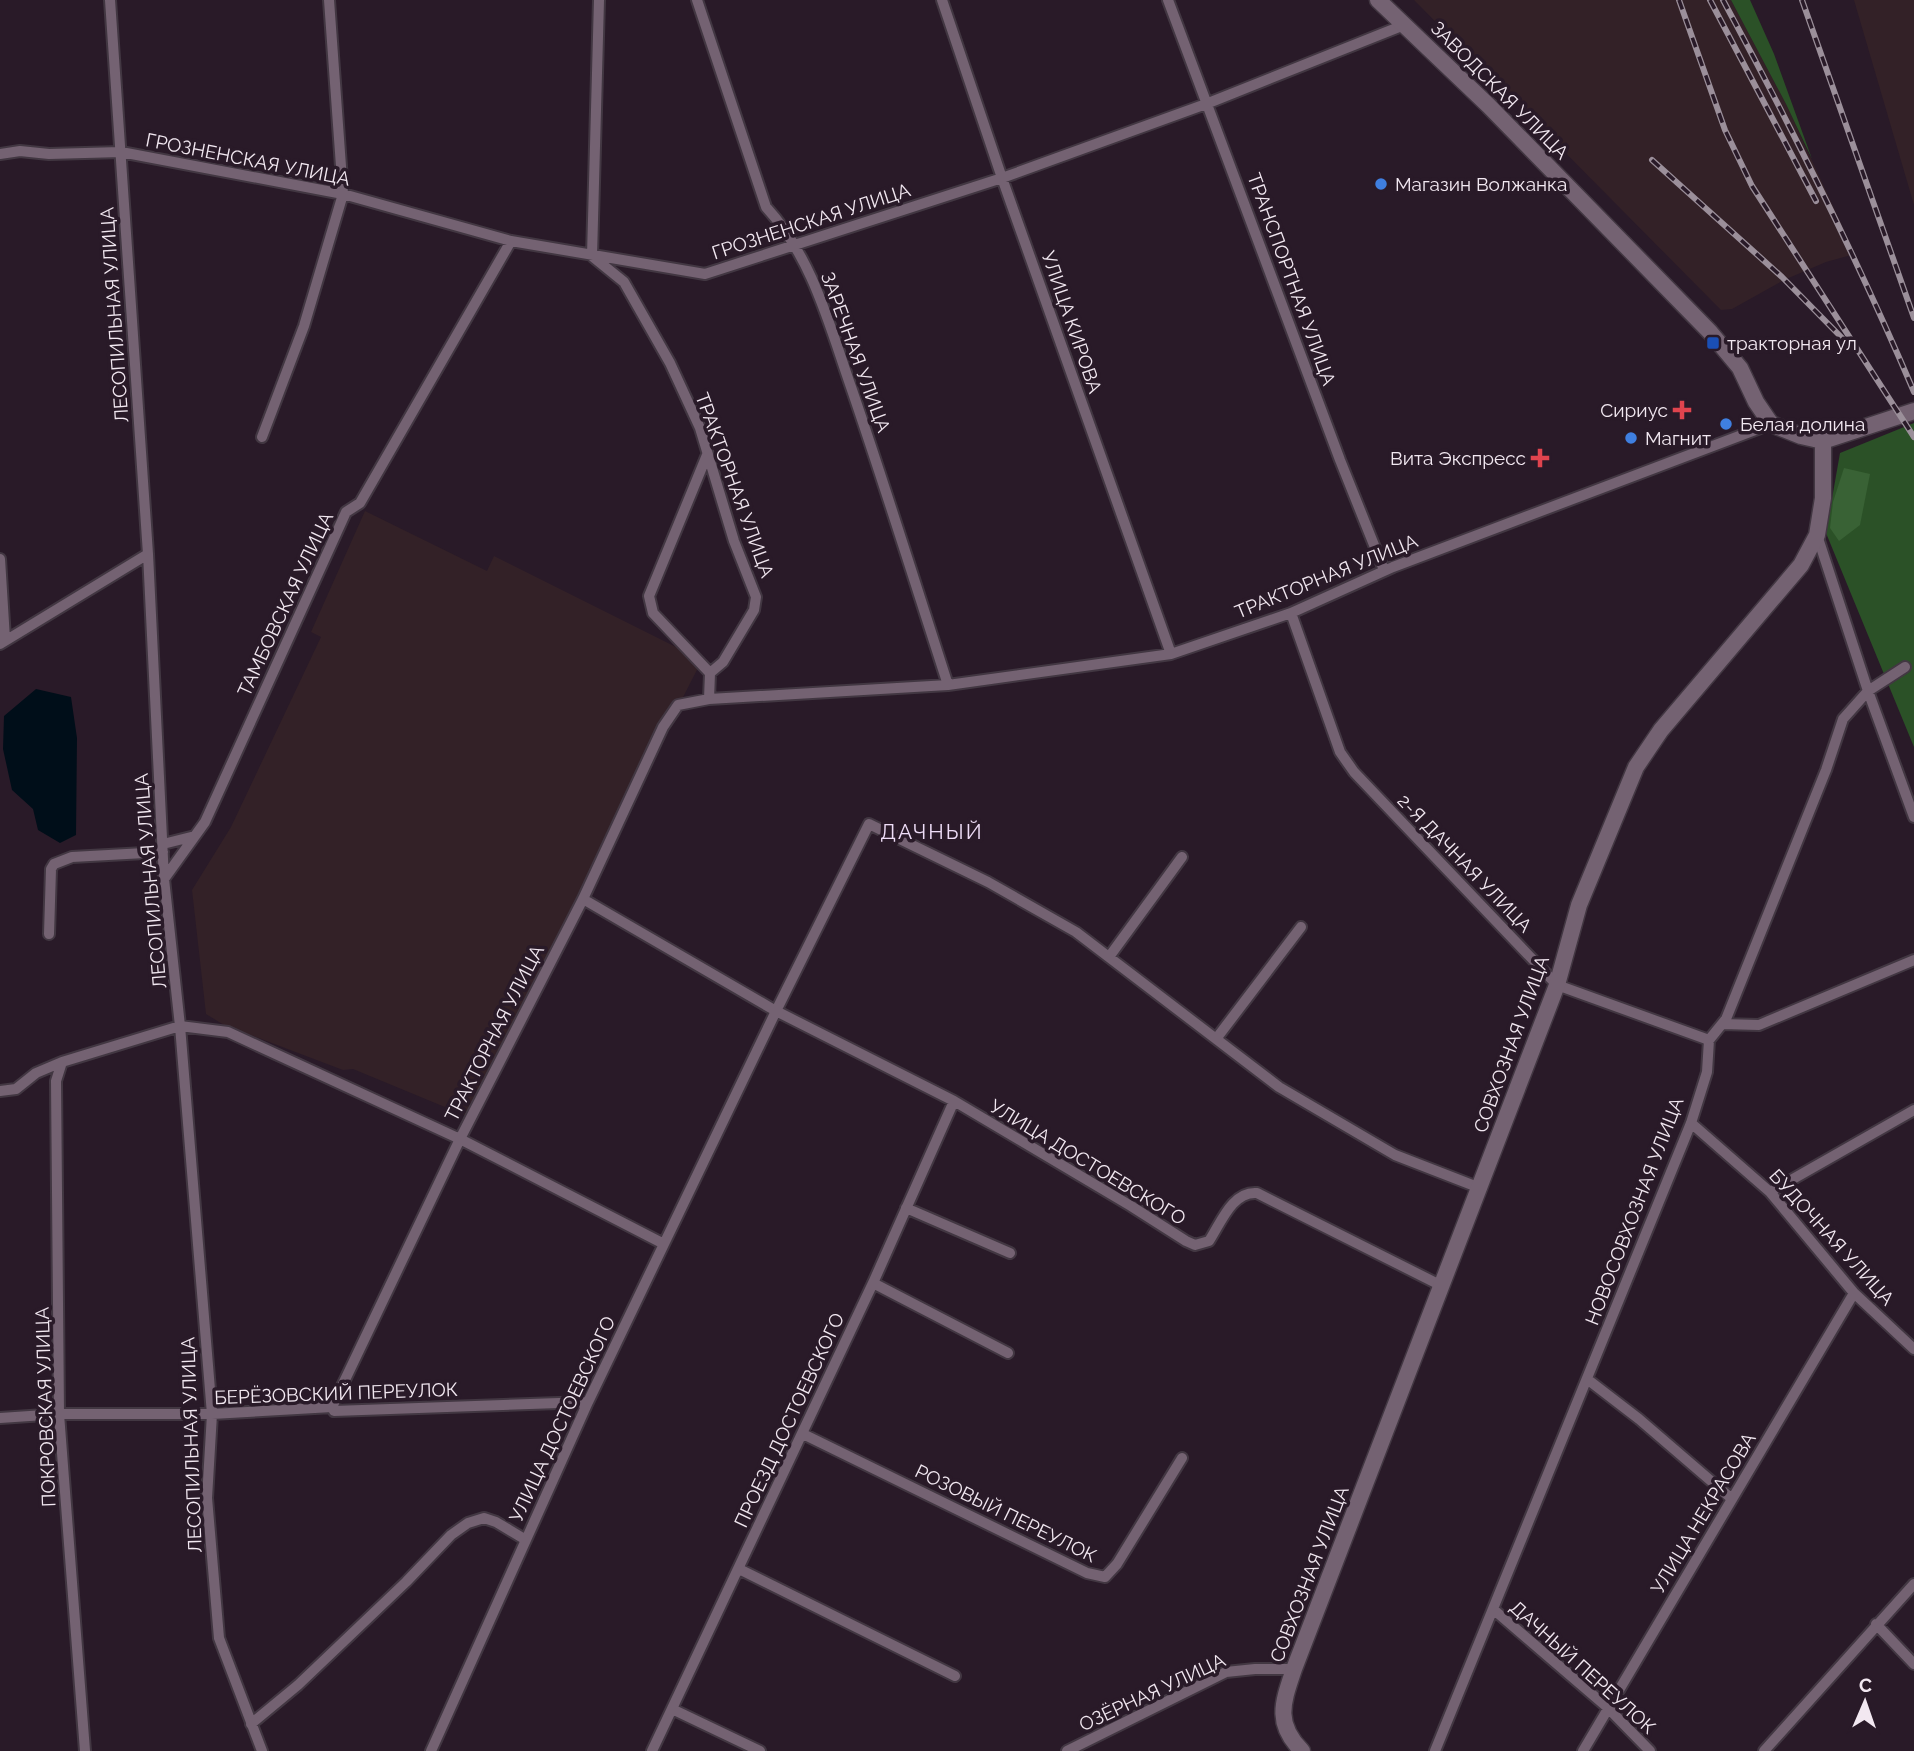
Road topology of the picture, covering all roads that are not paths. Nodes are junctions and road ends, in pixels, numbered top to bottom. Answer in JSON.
{"nodes":[{"id":1,"x":110,"y":0,"type":"edge"},
{"id":2,"x":329,"y":0,"type":"edge"},
{"id":3,"x":599,"y":0,"type":"edge"},
{"id":4,"x":697,"y":0,"type":"edge"},
{"id":5,"x":942,"y":0,"type":"edge"},
{"id":6,"x":1168,"y":0,"type":"edge"},
{"id":7,"x":1378,"y":0,"type":"edge"},
{"id":8,"x":1404,"y":25,"type":"junction"},
{"id":9,"x":1206,"y":104,"type":"junction"},
{"id":10,"x":121,"y":152,"type":"junction"},
{"id":11,"x":0,"y":154,"type":"edge"},
{"id":12,"x":1002,"y":178,"type":"junction"},
{"id":13,"x":343,"y":194,"type":"junction"},
{"id":14,"x":511,"y":241,"type":"junction"},
{"id":15,"x":794,"y":246,"type":"junction"},
{"id":16,"x":592,"y":256,"type":"junction"},
{"id":17,"x":1914,"y":411,"type":"edge"},
{"id":18,"x":1771,"y":424,"type":"junction"},
{"id":19,"x":262,"y":437,"type":"dead end"},
{"id":20,"x":1823,"y":441,"type":"junction"},
{"id":21,"x":707,"y":455,"type":"junction"},
{"id":22,"x":1817,"y":535,"type":"junction"},
{"id":23,"x":148,"y":554,"type":"junction"},
{"id":24,"x":0,"y":559,"type":"edge"},
{"id":25,"x":1384,"y":570,"type":"junction"},
{"id":26,"x":1291,"y":614,"type":"junction"},
{"id":27,"x":3,"y":642,"type":"edge"},
{"id":28,"x":1171,"y":654,"type":"junction"},
{"id":29,"x":1905,"y":667,"type":"dead end"},
{"id":30,"x":710,"y":673,"type":"junction"},
{"id":31,"x":948,"y":685,"type":"junction"},
{"id":32,"x":1868,"y":691,"type":"junction"},
{"id":33,"x":709,"y":699,"type":"junction"},
{"id":34,"x":1914,"y":817,"type":"edge"},
{"id":35,"x":195,"y":836,"type":"junction"},
{"id":36,"x":163,"y":848,"type":"junction"},
{"id":37,"x":1182,"y":858,"type":"dead end"},
{"id":38,"x":164,"y":879,"type":"junction"},
{"id":39,"x":583,"y":899,"type":"junction"},
{"id":40,"x":1301,"y":927,"type":"dead end"},
{"id":41,"x":49,"y":934,"type":"dead end"},
{"id":42,"x":1109,"y":957,"type":"junction"},
{"id":43,"x":1914,"y":960,"type":"edge"},
{"id":44,"x":1557,"y":985,"type":"junction"},
{"id":45,"x":776,"y":1011,"type":"junction"},
{"id":46,"x":1722,"y":1024,"type":"junction"},
{"id":47,"x":180,"y":1026,"type":"junction"},
{"id":48,"x":1216,"y":1039,"type":"junction"},
{"id":49,"x":1709,"y":1040,"type":"junction"},
{"id":50,"x":62,"y":1062,"type":"junction"},
{"id":51,"x":0,"y":1091,"type":"edge"},
{"id":52,"x":954,"y":1101,"type":"junction"},
{"id":53,"x":1914,"y":1110,"type":"edge"},
{"id":54,"x":1691,"y":1123,"type":"junction"},
{"id":55,"x":460,"y":1139,"type":"junction"},
{"id":56,"x":1480,"y":1188,"type":"junction"},
{"id":57,"x":1770,"y":1192,"type":"junction"},
{"id":58,"x":906,"y":1208,"type":"junction"},
{"id":59,"x":664,"y":1244,"type":"junction"},
{"id":60,"x":1010,"y":1253,"type":"dead end"},
{"id":61,"x":873,"y":1283,"type":"junction"},
{"id":62,"x":1442,"y":1286,"type":"junction"},
{"id":63,"x":1854,"y":1293,"type":"junction"},
{"id":64,"x":1914,"y":1349,"type":"edge"},
{"id":65,"x":1008,"y":1353,"type":"dead end"},
{"id":66,"x":1587,"y":1379,"type":"junction"},
{"id":67,"x":588,"y":1402,"type":"junction"},
{"id":68,"x":332,"y":1407,"type":"junction"},
{"id":69,"x":59,"y":1414,"type":"junction"},
{"id":70,"x":212,"y":1414,"type":"junction"},
{"id":71,"x":0,"y":1418,"type":"edge"},
{"id":72,"x":803,"y":1434,"type":"junction"},
{"id":73,"x":1182,"y":1458,"type":"dead end"},
{"id":74,"x":1731,"y":1499,"type":"junction"},
{"id":75,"x":526,"y":1540,"type":"junction"},
{"id":76,"x":738,"y":1569,"type":"junction"},
{"id":77,"x":1914,"y":1584,"type":"edge"},
{"id":78,"x":1493,"y":1609,"type":"junction"},
{"id":79,"x":1876,"y":1624,"type":"junction"},
{"id":80,"x":1914,"y":1664,"type":"edge"},
{"id":81,"x":1294,"y":1669,"type":"junction"},
{"id":82,"x":955,"y":1676,"type":"dead end"},
{"id":83,"x":1607,"y":1707,"type":"junction"},
{"id":84,"x":672,"y":1709,"type":"junction"},
{"id":85,"x":251,"y":1724,"type":"junction"},
{"id":86,"x":1294,"y":1748,"type":"edge"},
{"id":87,"x":85,"y":1751,"type":"edge"},
{"id":88,"x":262,"y":1751,"type":"edge"},
{"id":89,"x":431,"y":1751,"type":"edge"},
{"id":90,"x":652,"y":1751,"type":"edge"},
{"id":91,"x":760,"y":1751,"type":"edge"},
{"id":92,"x":1067,"y":1751,"type":"edge"},
{"id":93,"x":1436,"y":1751,"type":"edge"},
{"id":94,"x":1583,"y":1751,"type":"edge"},
{"id":95,"x":1650,"y":1751,"type":"edge"},
{"id":96,"x":1764,"y":1751,"type":"edge"}],
"edges":[{"from":1,"to":10,"type":"street","name":"ЛЕСОПИЛЬНАЯ УЛИЦА"},
{"from":2,"to":13,"type":"street"},
{"from":3,"to":16,"type":"street"},
{"from":4,"to":15,"type":"street","name":"ЗАРЕЧНАЯ УЛИЦА"},
{"from":5,"to":12,"type":"street","name":"УЛИЦА КИРОВА"},
{"from":6,"to":9,"type":"street","name":"ТРАНСПОРТНАЯ УЛИЦА"},
{"from":7,"to":8,"type":"street","name":"ЗАВОДСКАЯ УЛИЦА"},
{"from":8,"to":9,"type":"street","name":"ГРОЗНЕНСКАЯ УЛИЦА"},
{"from":8,"to":18,"type":"street","name":"ЗАВОДСКАЯ УЛИЦА"},
{"from":9,"to":12,"type":"street","name":"ГРОЗНЕНСКАЯ УЛИЦА"},
{"from":9,"to":25,"type":"street","name":"ТРАНСПОРТНАЯ УЛИЦА"},
{"from":10,"to":11,"type":"street","name":"ГРОЗНЕНСКАЯ УЛИЦА"},
{"from":10,"to":13,"type":"street","name":"ГРОЗНЕНСКАЯ УЛИЦА"},
{"from":10,"to":23,"type":"street","name":"ЛЕСОПИЛЬНАЯ УЛИЦА"},
{"from":12,"to":15,"type":"street","name":"ГРОЗНЕНСКАЯ УЛИЦА"},
{"from":12,"to":28,"type":"street","name":"УЛИЦА КИРОВА"},
{"from":13,"to":14,"type":"street","name":"ГРОЗНЕНСКАЯ УЛИЦА"},
{"from":13,"to":19,"type":"street"},
{"from":14,"to":16,"type":"street","name":"ГРОЗНЕНСКАЯ УЛИЦА"},
{"from":14,"to":35,"type":"street","name":"ТАМБОВСКАЯ УЛИЦА"},
{"from":15,"to":16,"type":"street","name":"ГРОЗНЕНСКАЯ УЛИЦА"},
{"from":15,"to":31,"type":"street","name":"ЗАРЕЧНАЯ УЛИЦА"},
{"from":16,"to":21,"type":"street","name":"ТРАКТОРНАЯ УЛИЦА"},
{"from":17,"to":20,"type":"street"},
{"from":18,"to":20,"type":"street"},
{"from":18,"to":25,"type":"street","name":"ТРАКТОРНАЯ УЛИЦА"},
{"from":20,"to":22,"type":"street","name":"СОВХОЗНАЯ УЛИЦА"},
{"from":21,"to":30,"type":"street","name":"ТРАКТОРНАЯ УЛИЦА"},
{"from":21,"to":30,"type":"street"},
{"from":22,"to":32,"type":"street"},
{"from":22,"to":44,"type":"street","name":"СОВХОЗНАЯ УЛИЦА"},
{"from":23,"to":27,"type":"street"},
{"from":23,"to":36,"type":"street","name":"ЛЕСОПИЛЬНАЯ УЛИЦА"},
{"from":24,"to":27,"type":"street"},
{"from":25,"to":26,"type":"street","name":"ТРАКТОРНАЯ УЛИЦА"},
{"from":26,"to":28,"type":"street","name":"ТРАКТОРНАЯ УЛИЦА"},
{"from":26,"to":44,"type":"street","name":"2-Я ДАЧНАЯ УЛИЦА"},
{"from":28,"to":31,"type":"street","name":"ТРАКТОРНАЯ УЛИЦА"},
{"from":29,"to":32,"type":"street"},
{"from":30,"to":33,"type":"street"},
{"from":31,"to":33,"type":"street","name":"ТРАКТОРНАЯ УЛИЦА"},
{"from":32,"to":34,"type":"street"},
{"from":32,"to":46,"type":"street"},
{"from":33,"to":39,"type":"street","name":"ТРАКТОРНАЯ УЛИЦА"},
{"from":35,"to":36,"type":"street"},
{"from":35,"to":38,"type":"street","name":"ТАМБОВСКАЯ УЛИЦА"},
{"from":36,"to":38,"type":"street","name":"ЛЕСОПИЛЬНАЯ УЛИЦА"},
{"from":36,"to":41,"type":"street"},
{"from":37,"to":42,"type":"street"},
{"from":38,"to":47,"type":"street","name":"ЛЕСОПИЛЬНАЯ УЛИЦА"},
{"from":39,"to":45,"type":"street","name":"УЛИЦА ДОСТОЕВСКОГО"},
{"from":39,"to":55,"type":"street","name":"ТРАКТОРНАЯ УЛИЦА"},
{"from":40,"to":48,"type":"street"},
{"from":42,"to":45,"type":"street","name":"УЛИЦА ДОСТОЕВСКОГО"},
{"from":42,"to":48,"type":"street"},
{"from":43,"to":46,"type":"street"},
{"from":44,"to":49,"type":"street","name":"2-Я ДАЧНАЯ УЛИЦА"},
{"from":44,"to":56,"type":"street","name":"СОВХОЗНАЯ УЛИЦА"},
{"from":45,"to":52,"type":"street","name":"УЛИЦА ДОСТОЕВСКОГО"},
{"from":45,"to":59,"type":"street","name":"УЛИЦА ДОСТОЕВСКОГО"},
{"from":46,"to":49,"type":"street"},
{"from":47,"to":50,"type":"street"},
{"from":47,"to":55,"type":"street"},
{"from":47,"to":70,"type":"street","name":"ЛЕСОПИЛЬНАЯ УЛИЦА"},
{"from":48,"to":56,"type":"street"},
{"from":49,"to":54,"type":"street","name":"НОВОСОВХОЗНАЯ УЛИЦА"},
{"from":50,"to":51,"type":"street"},
{"from":50,"to":69,"type":"street","name":"ПОКРОВСКАЯ УЛИЦА"},
{"from":52,"to":58,"type":"street","name":"ПРОЕЗД ДОСТОЕВСКОГО"},
{"from":52,"to":62,"type":"street","name":"УЛИЦА ДОСТОЕВСКОГО"},
{"from":53,"to":57,"type":"street"},
{"from":54,"to":57,"type":"street","name":"БУДОЧНАЯ УЛИЦА"},
{"from":54,"to":66,"type":"street","name":"НОВОСОВХОЗНАЯ УЛИЦА"},
{"from":55,"to":59,"type":"street"},
{"from":55,"to":68,"type":"street","name":"ТРАКТОРНАЯ УЛИЦА"},
{"from":56,"to":62,"type":"street","name":"СОВХОЗНАЯ УЛИЦА"},
{"from":57,"to":63,"type":"street","name":"БУДОЧНАЯ УЛИЦА"},
{"from":58,"to":60,"type":"street"},
{"from":58,"to":61,"type":"street","name":"ПРОЕЗД ДОСТОЕВСКОГО"},
{"from":59,"to":67,"type":"street","name":"УЛИЦА ДОСТОЕВСКОГО"},
{"from":61,"to":65,"type":"street"},
{"from":61,"to":72,"type":"street","name":"ПРОЕЗД ДОСТОЕВСКОГО"},
{"from":62,"to":81,"type":"street","name":"СОВХОЗНАЯ УЛИЦА"},
{"from":63,"to":64,"type":"street","name":"БУДОЧНАЯ УЛИЦА"},
{"from":63,"to":74,"type":"street","name":"УЛИЦА НЕКРАСОВА"},
{"from":66,"to":74,"type":"street"},
{"from":66,"to":78,"type":"street","name":"НОВОСОВХОЗНАЯ УЛИЦА"},
{"from":67,"to":68,"type":"street","name":"БЕРЁЗОВСКИЙ ПЕРЕУЛОК"},
{"from":67,"to":75,"type":"street","name":"УЛИЦА ДОСТОЕВСКОГО"},
{"from":68,"to":70,"type":"street","name":"БЕРЁЗОВСКИЙ ПЕРЕУЛОК"},
{"from":69,"to":70,"type":"street","name":"БЕРЁЗОВСКИЙ ПЕРЕУЛОК"},
{"from":69,"to":71,"type":"street","name":"БЕРЁЗОВСКИЙ ПЕРЕУЛОК"},
{"from":69,"to":87,"type":"street","name":"ПОКРОВСКАЯ УЛИЦА"},
{"from":70,"to":85,"type":"street","name":"ЛЕСОПИЛЬНАЯ УЛИЦА"},
{"from":72,"to":73,"type":"street","name":"РОЗОВЫЙ ПЕРЕУЛОК"},
{"from":72,"to":76,"type":"street","name":"ПРОЕЗД ДОСТОЕВСКОГО"},
{"from":74,"to":83,"type":"street","name":"УЛИЦА НЕКРАСОВА"},
{"from":75,"to":85,"type":"street","name":"УЛИЦА ДОСТОЕВСКОГО"},
{"from":75,"to":89,"type":"street","name":"УЛИЦА ДОСТОЕВСКОГО"},
{"from":76,"to":82,"type":"street"},
{"from":76,"to":84,"type":"street","name":"ПРОЕЗД ДОСТОЕВСКОГО"},
{"from":77,"to":79,"type":"street"},
{"from":78,"to":83,"type":"street","name":"ДАЧНЫЙ ПЕРЕУЛОК"},
{"from":78,"to":93,"type":"street","name":"НОВОСОВХОЗНАЯ УЛИЦА"},
{"from":79,"to":80,"type":"street"},
{"from":79,"to":96,"type":"street"},
{"from":81,"to":86,"type":"street","name":"СОВХОЗНАЯ УЛИЦА"},
{"from":81,"to":92,"type":"street","name":"ОЗЁРНАЯ УЛИЦА"},
{"from":83,"to":94,"type":"street","name":"УЛИЦА НЕКРАСОВА"},
{"from":83,"to":95,"type":"street","name":"ДАЧНЫЙ ПЕРЕУЛОК"},
{"from":84,"to":90,"type":"street","name":"ПРОЕЗД ДОСТОЕВСКОГО"},
{"from":84,"to":91,"type":"street"},
{"from":85,"to":88,"type":"street","name":"ЛЕСОПИЛЬНАЯ УЛИЦА"}]}
